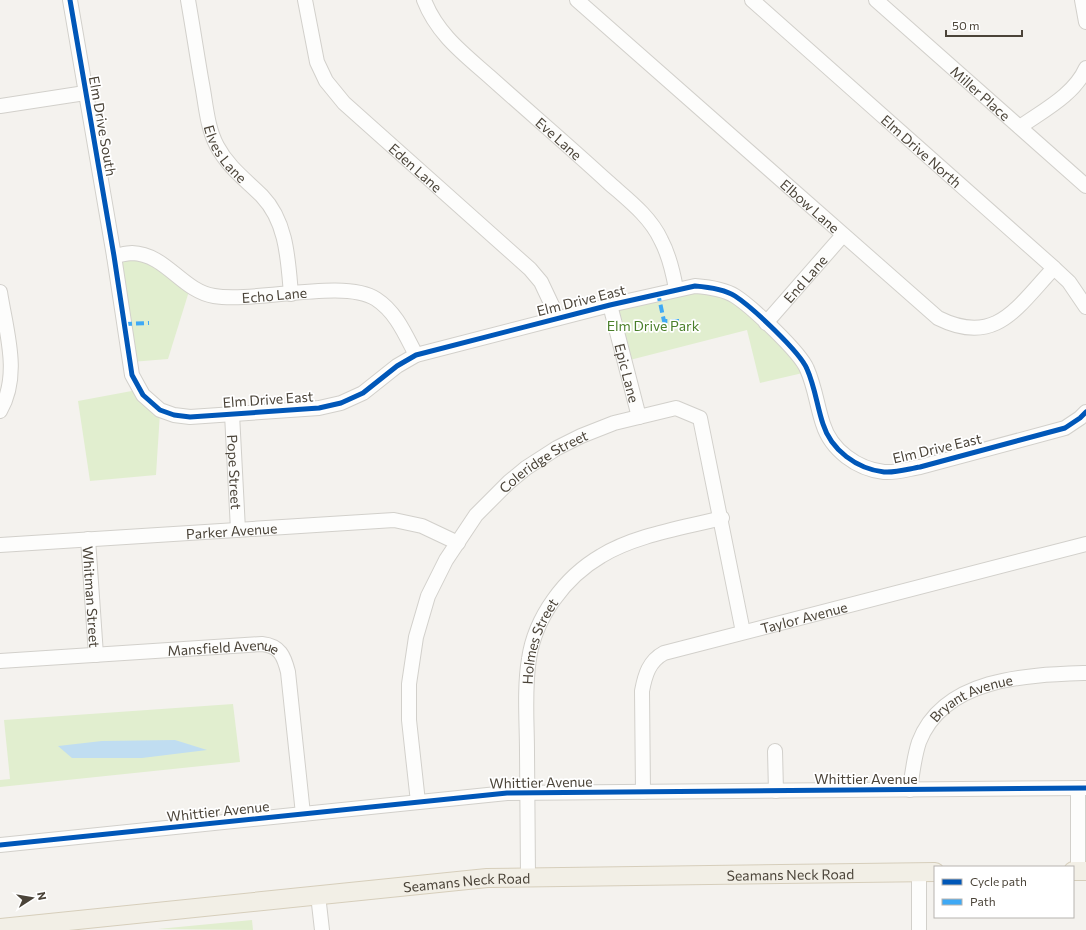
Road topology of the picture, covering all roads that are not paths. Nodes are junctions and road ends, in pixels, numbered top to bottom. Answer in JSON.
{"nodes":[{"id":1,"x":70,"y":0,"type":"edge"},
{"id":2,"x":188,"y":0,"type":"edge"},
{"id":3,"x":305,"y":0,"type":"edge"},
{"id":4,"x":424,"y":0,"type":"edge"},
{"id":5,"x":576,"y":0,"type":"edge"},
{"id":6,"x":752,"y":0,"type":"edge"},
{"id":7,"x":876,"y":0,"type":"edge"},
{"id":8,"x":1082,"y":0,"type":"edge"},
{"id":9,"x":1086,"y":22,"type":"edge"},
{"id":10,"x":1086,"y":68,"type":"edge"},
{"id":11,"x":85,"y":93,"type":"junction"},
{"id":12,"x":0,"y":106,"type":"edge"},
{"id":13,"x":1020,"y":127,"type":"junction"},
{"id":14,"x":1086,"y":186,"type":"edge"},
{"id":15,"x":843,"y":235,"type":"junction"},
{"id":16,"x":114,"y":256,"type":"junction"},
{"id":17,"x":1054,"y":268,"type":"junction"},
{"id":18,"x":676,"y":289,"type":"junction"},
{"id":19,"x":0,"y":292,"type":"edge"},
{"id":20,"x":291,"y":294,"type":"junction"},
{"id":21,"x":610,"y":304,"type":"junction"},
{"id":22,"x":1086,"y":307,"type":"edge"},
{"id":23,"x":558,"y":318,"type":"junction"},
{"id":24,"x":766,"y":323,"type":"junction"},
{"id":25,"x":416,"y":354,"type":"junction"},
{"id":26,"x":0,"y":411,"type":"edge"},
{"id":27,"x":1086,"y":412,"type":"edge"},
{"id":28,"x":232,"y":414,"type":"junction"},
{"id":29,"x":639,"y":417,"type":"junction"},
{"id":30,"x":722,"y":518,"type":"junction"},
{"id":31,"x":238,"y":530,"type":"junction"},
{"id":32,"x":88,"y":539,"type":"junction"},
{"id":33,"x":458,"y":543,"type":"junction"},
{"id":34,"x":1086,"y":544,"type":"edge"},
{"id":35,"x":0,"y":545,"type":"edge"},
{"id":36,"x":744,"y":632,"type":"junction"},
{"id":37,"x":96,"y":655,"type":"junction"},
{"id":38,"x":0,"y":661,"type":"edge"},
{"id":39,"x":1086,"y":673,"type":"edge"},
{"id":40,"x":775,"y":751,"type":"dead end"},
{"id":41,"x":1082,"y":788,"type":"edge"},
{"id":42,"x":910,"y":790,"type":"junction"},
{"id":43,"x":776,"y":791,"type":"junction"},
{"id":44,"x":643,"y":792,"type":"junction"},
{"id":45,"x":527,"y":794,"type":"junction"},
{"id":46,"x":418,"y":802,"type":"junction"},
{"id":47,"x":302,"y":814,"type":"junction"},
{"id":48,"x":0,"y":845,"type":"edge"},
{"id":49,"x":1079,"y":871,"type":"edge"},
{"id":50,"x":927,"y":872,"type":"edge"},
{"id":51,"x":528,"y":876,"type":"junction"},
{"id":52,"x":318,"y":895,"type":"junction"},
{"id":53,"x":0,"y":928,"type":"edge"},
{"id":54,"x":322,"y":930,"type":"edge"},
{"id":55,"x":919,"y":930,"type":"edge"}],
"edges":[{"from":1,"to":11,"type":"street","name":"Elm Drive South"},
{"from":2,"to":20,"type":"street","name":"Elves Lane"},
{"from":3,"to":23,"type":"street","name":"Eden Lane"},
{"from":4,"to":18,"type":"street","name":"Eve Lane"},
{"from":5,"to":15,"type":"street","name":"Elbow Lane"},
{"from":6,"to":17,"type":"street","name":"Elm Drive North"},
{"from":7,"to":13,"type":"street","name":"Miller Place"},
{"from":8,"to":9,"type":"street"},
{"from":10,"to":13,"type":"street"},
{"from":11,"to":12,"type":"street"},
{"from":11,"to":16,"type":"street","name":"Elm Drive South"},
{"from":13,"to":14,"type":"street","name":"Miller Place"},
{"from":15,"to":17,"type":"street","name":"Elbow Lane"},
{"from":15,"to":24,"type":"street","name":"End Lane"},
{"from":16,"to":20,"type":"street","name":"Echo Lane"},
{"from":16,"to":28,"type":"street","name":"Elm Drive East"},
{"from":17,"to":22,"type":"street","name":"Elm Drive North"},
{"from":18,"to":21,"type":"street","name":"Elm Drive East"},
{"from":18,"to":24,"type":"street","name":"Elm Drive East"},
{"from":19,"to":26,"type":"street"},
{"from":20,"to":25,"type":"street","name":"Echo Lane"},
{"from":21,"to":23,"type":"street","name":"Elm Drive East"},
{"from":21,"to":29,"type":"street","name":"Epic Lane"},
{"from":23,"to":25,"type":"street","name":"Elm Drive East"},
{"from":24,"to":27,"type":"street","name":"Elm Drive East"},
{"from":25,"to":28,"type":"street","name":"Elm Drive East"},
{"from":28,"to":31,"type":"street","name":"Pope Street"},
{"from":29,"to":30,"type":"street","name":"Coleridge Street"},
{"from":29,"to":33,"type":"street","name":"Coleridge Street"},
{"from":30,"to":36,"type":"street","name":"Coleridge Street"},
{"from":30,"to":45,"type":"street","name":"Holmes Street"},
{"from":31,"to":32,"type":"street","name":"Parker Avenue"},
{"from":31,"to":33,"type":"street","name":"Parker Avenue"},
{"from":32,"to":35,"type":"street","name":"Parker Avenue"},
{"from":32,"to":37,"type":"street","name":"Whitman Street"},
{"from":33,"to":46,"type":"street","name":"Coleridge Street"},
{"from":34,"to":36,"type":"street","name":"Taylor Avenue"},
{"from":36,"to":44,"type":"street","name":"Taylor Avenue"},
{"from":37,"to":38,"type":"street","name":"Mansfield Avenue"},
{"from":37,"to":47,"type":"street","name":"Mansfield Avenue"},
{"from":39,"to":42,"type":"street","name":"Bryant Avenue"},
{"from":40,"to":43,"type":"street"},
{"from":41,"to":42,"type":"street","name":"Whittier Avenue"},
{"from":41,"to":49,"type":"street"},
{"from":42,"to":43,"type":"street","name":"Whittier Avenue"},
{"from":43,"to":44,"type":"street","name":"Whittier Avenue"},
{"from":44,"to":45,"type":"street","name":"Whittier Avenue"},
{"from":45,"to":46,"type":"street","name":"Whittier Avenue"},
{"from":45,"to":51,"type":"street","name":"Holmes Street"},
{"from":46,"to":47,"type":"street","name":"Whittier Avenue"},
{"from":47,"to":48,"type":"street","name":"Whittier Avenue"},
{"from":50,"to":51,"type":"main road","name":"Seamans Neck Road"},
{"from":50,"to":55,"type":"street"},
{"from":51,"to":52,"type":"main road","name":"Seamans Neck Road"},
{"from":52,"to":53,"type":"main road","name":"Seamans Neck Road"},
{"from":52,"to":54,"type":"street"}]}
